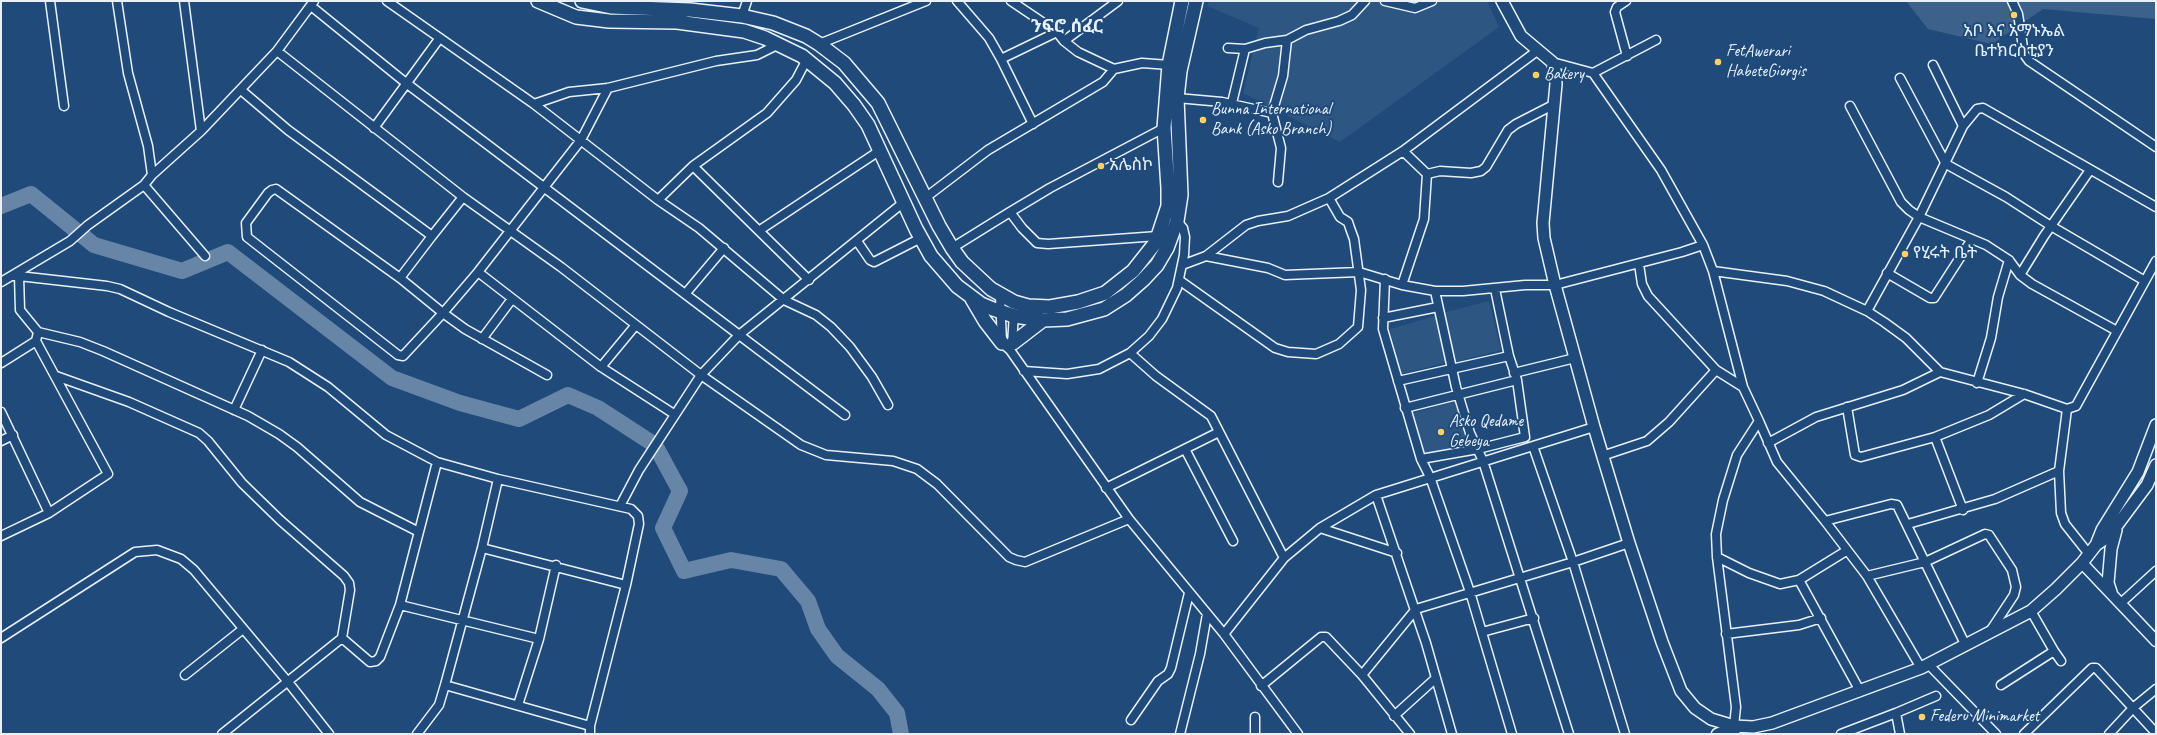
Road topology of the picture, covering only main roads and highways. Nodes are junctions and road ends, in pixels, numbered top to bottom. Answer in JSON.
{"nodes":[{"id":1,"x":538,"y":1,"type":"edge"},
{"id":2,"x":582,"y":1,"type":"edge"},
{"id":3,"x":1182,"y":1,"type":"edge"},
{"id":4,"x":1196,"y":1,"type":"edge"},
{"id":5,"x":1502,"y":1,"type":"edge"},
{"id":6,"x":660,"y":5,"type":"edge"},
{"id":7,"x":971,"y":297,"type":"junction"},
{"id":8,"x":1043,"y":320,"type":"junction"},
{"id":9,"x":2156,"y":425,"type":"edge"},
{"id":10,"x":2156,"y":465,"type":"edge"},
{"id":11,"x":2116,"y":528,"type":"junction"},
{"id":12,"x":2096,"y":545,"type":"junction"},
{"id":13,"x":2111,"y":592,"type":"road end"},
{"id":14,"x":1734,"y":730,"type":"edge"},
{"id":15,"x":1764,"y":730,"type":"edge"}],
"edges":[{"from":1,"to":7,"type":"main road"},
{"from":2,"to":6,"type":"main road"},
{"from":3,"to":6,"type":"main road"},
{"from":4,"to":8,"type":"main road"},
{"from":5,"to":14,"type":"main road"},
{"from":7,"to":8,"type":"main road"},
{"from":7,"to":8,"type":"main road"},
{"from":9,"to":12,"type":"main road"},
{"from":10,"to":11,"type":"main road"},
{"from":11,"to":12,"type":"main road"},
{"from":11,"to":13,"type":"main road"},
{"from":12,"to":15,"type":"main road"},
{"from":14,"to":15,"type":"main road"}]}
